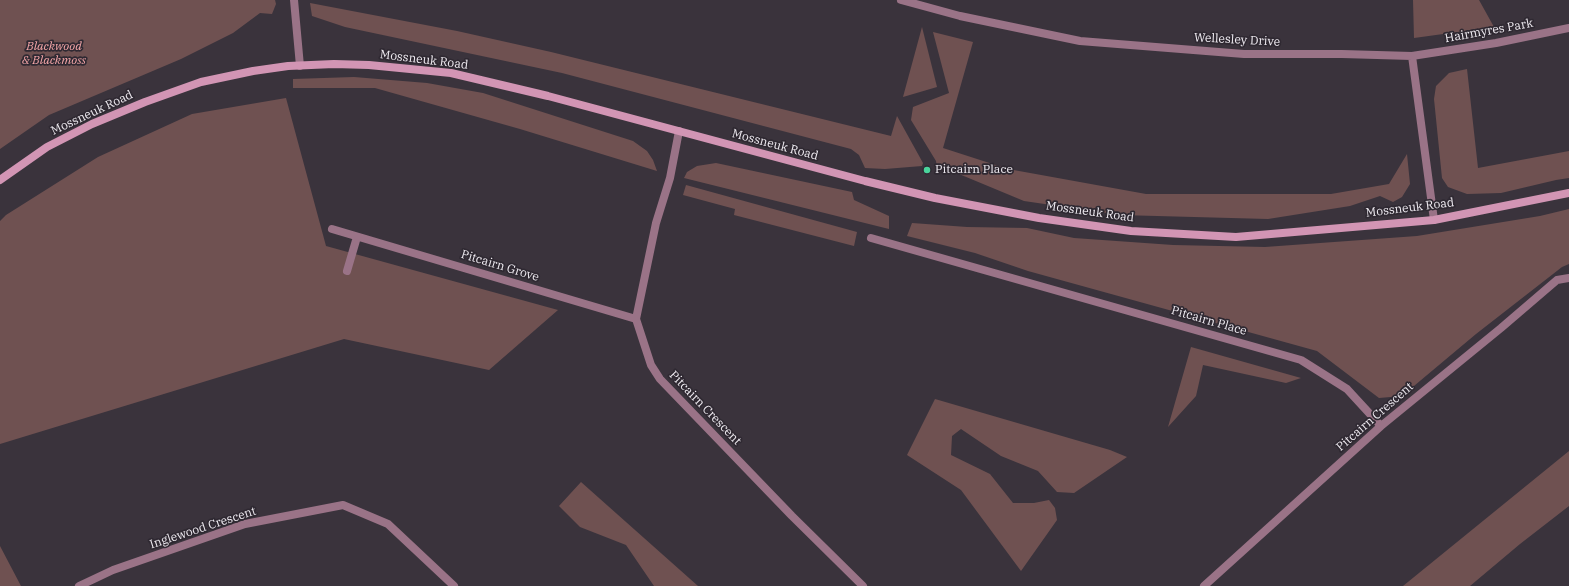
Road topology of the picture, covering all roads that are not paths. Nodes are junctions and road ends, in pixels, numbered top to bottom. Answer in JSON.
{"nodes":[{"id":1,"x":294,"y":0,"type":"edge"},
{"id":2,"x":901,"y":0,"type":"edge"},
{"id":3,"x":1569,"y":28,"type":"edge"},
{"id":4,"x":1412,"y":56,"type":"junction"},
{"id":5,"x":300,"y":66,"type":"junction"},
{"id":6,"x":679,"y":131,"type":"junction"},
{"id":7,"x":0,"y":180,"type":"edge"},
{"id":8,"x":1569,"y":193,"type":"edge"},
{"id":9,"x":1434,"y":220,"type":"junction"},
{"id":10,"x":332,"y":229,"type":"dead end"},
{"id":11,"x":357,"y":237,"type":"junction"},
{"id":12,"x":871,"y":238,"type":"dead end"},
{"id":13,"x":347,"y":271,"type":"dead end"},
{"id":14,"x":1569,"y":278,"type":"edge"},
{"id":15,"x":636,"y":319,"type":"junction"},
{"id":16,"x":1381,"y":426,"type":"junction"},
{"id":17,"x":79,"y":586,"type":"edge"},
{"id":18,"x":454,"y":586,"type":"edge"},
{"id":19,"x":863,"y":586,"type":"edge"},
{"id":20,"x":1204,"y":586,"type":"edge"}],
"edges":[{"from":1,"to":5,"type":"street"},
{"from":2,"to":4,"type":"street","name":"Wellesley Drive"},
{"from":3,"to":4,"type":"street","name":"Hairmyres Park"},
{"from":4,"to":9,"type":"street"},
{"from":5,"to":6,"type":"street","name":"Mossneuk Road"},
{"from":5,"to":7,"type":"street","name":"Mossneuk Road"},
{"from":6,"to":9,"type":"street","name":"Mossneuk Road"},
{"from":6,"to":15,"type":"street","name":"Pitcairn Crescent"},
{"from":8,"to":9,"type":"street","name":"Mossneuk Road"},
{"from":10,"to":11,"type":"street","name":"Pitcairn Grove"},
{"from":11,"to":13,"type":"street"},
{"from":11,"to":15,"type":"street","name":"Pitcairn Grove"},
{"from":12,"to":16,"type":"street","name":"Pitcairn Place"},
{"from":14,"to":16,"type":"street","name":"Pitcairn Crescent"},
{"from":15,"to":19,"type":"street","name":"Pitcairn Crescent"},
{"from":16,"to":20,"type":"street","name":"Pitcairn Crescent"},
{"from":17,"to":18,"type":"street","name":"Inglewood Crescent"}]}
